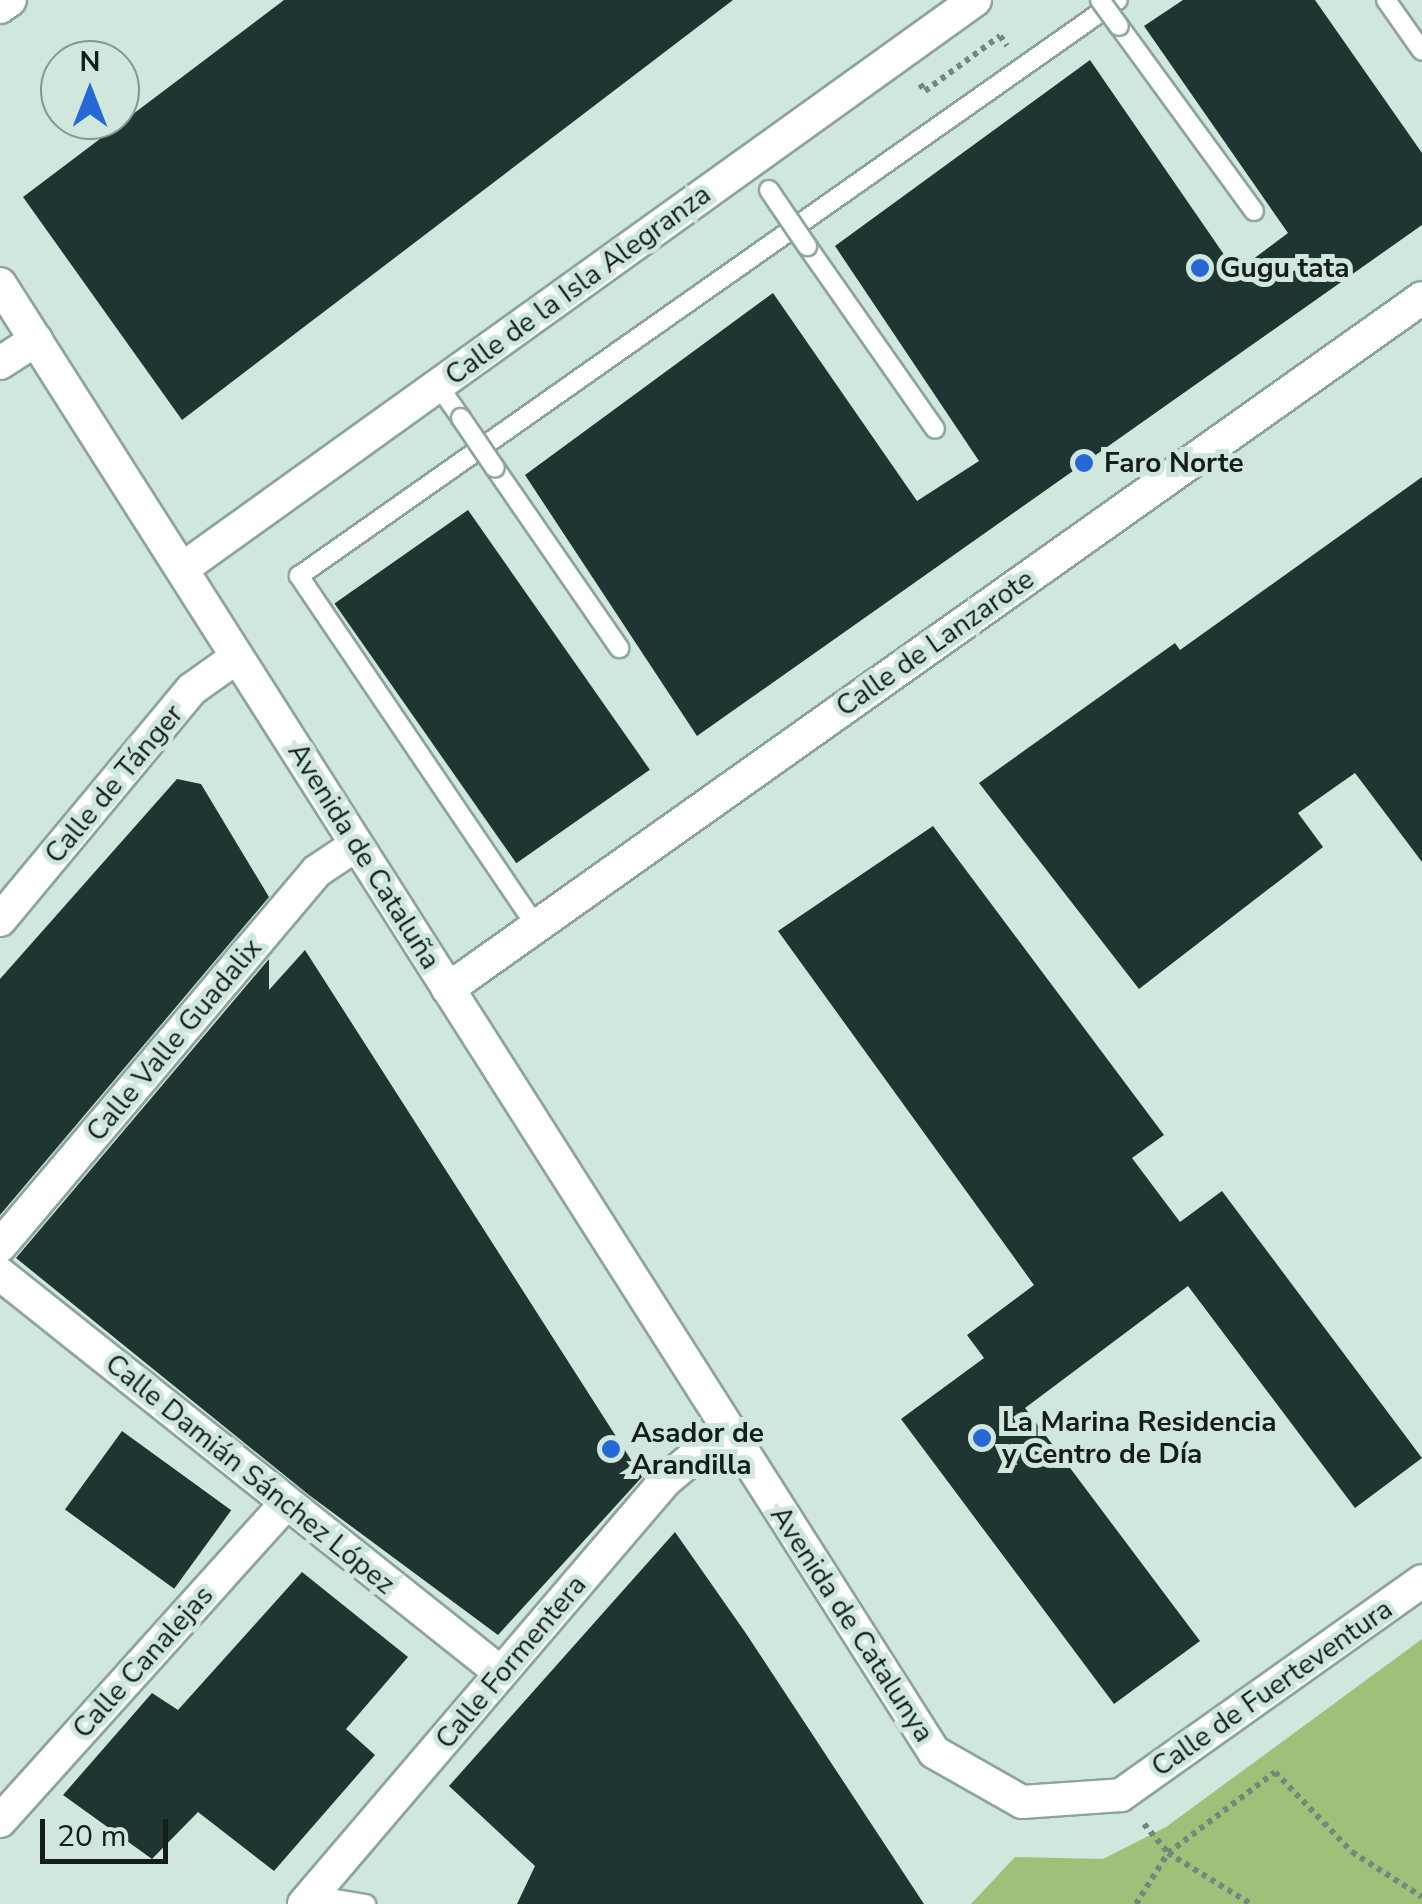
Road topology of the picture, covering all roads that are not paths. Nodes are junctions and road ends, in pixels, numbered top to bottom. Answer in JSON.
{"nodes":[{"id":1,"x":10,"y":0,"type":"edge"},
{"id":2,"x":974,"y":0,"type":"edge"},
{"id":3,"x":1100,"y":0,"type":"edge"},
{"id":4,"x":1118,"y":0,"type":"edge"},
{"id":5,"x":1386,"y":0,"type":"edge"},
{"id":6,"x":0,"y":7,"type":"edge"},
{"id":7,"x":1422,"y":51,"type":"edge"},
{"id":8,"x":749,"y":162,"type":"junction"},
{"id":9,"x":1254,"y":212,"type":"dead end"},
{"id":10,"x":0,"y":284,"type":"edge"},
{"id":11,"x":1422,"y":298,"type":"edge"},
{"id":12,"x":36,"y":340,"type":"junction"},
{"id":13,"x":0,"y":363,"type":"edge"},
{"id":14,"x":438,"y":385,"type":"junction"},
{"id":15,"x":935,"y":429,"type":"dead end"},
{"id":16,"x":182,"y":570,"type":"junction"},
{"id":17,"x":620,"y":648,"type":"dead end"},
{"id":18,"x":237,"y":658,"type":"junction"},
{"id":19,"x":356,"y":844,"type":"junction"},
{"id":20,"x":0,"y":920,"type":"edge"},
{"id":21,"x":536,"y":926,"type":"junction"},
{"id":22,"x":448,"y":989,"type":"junction"},
{"id":23,"x":0,"y":1246,"type":"edge"},
{"id":24,"x":0,"y":1274,"type":"edge"},
{"id":25,"x":727,"y":1429,"type":"junction"},
{"id":26,"x":286,"y":1503,"type":"junction"},
{"id":27,"x":1422,"y":1581,"type":"edge"},
{"id":28,"x":502,"y":1673,"type":"junction"},
{"id":29,"x":1121,"y":1796,"type":"joint"},
{"id":30,"x":0,"y":1821,"type":"edge"},
{"id":31,"x":308,"y":1900,"type":"edge"},
{"id":32,"x":366,"y":1904,"type":"edge"}],
"edges":[{"from":1,"to":6,"type":"street"},
{"from":2,"to":8,"type":"street","name":"Calle de la Isla Alegranza"},
{"from":3,"to":9,"type":"lane","bridge":true},
{"from":4,"to":21,"type":"lane"},
{"from":5,"to":7,"type":"lane"},
{"from":8,"to":14,"type":"street","name":"Calle de la Isla Alegranza"},
{"from":8,"to":15,"type":"lane","bridge":true},
{"from":10,"to":12,"type":"street","name":"Avenida de Cataluña"},
{"from":11,"to":21,"type":"street","name":"Calle de Lanzarote"},
{"from":12,"to":13,"type":"street"},
{"from":12,"to":16,"type":"street","name":"Avenida de Cataluña"},
{"from":14,"to":16,"type":"street","name":"Calle de la Isla Alegranza"},
{"from":14,"to":17,"type":"lane","bridge":true},
{"from":16,"to":18,"type":"street","name":"Avenida de Cataluña"},
{"from":18,"to":19,"type":"street","name":"Avenida de Cataluña"},
{"from":18,"to":20,"type":"street","name":"Calle de Tánger"},
{"from":19,"to":22,"type":"street","name":"Avenida de Cataluña"},
{"from":19,"to":23,"type":"street","name":"Calle Valle Guadalix"},
{"from":21,"to":22,"type":"street","name":"Calle de Lanzarote"},
{"from":22,"to":25,"type":"street","name":"Avenida de Cataluña"},
{"from":24,"to":26,"type":"street","name":"Calle Damián Sánchez López"},
{"from":25,"to":28,"type":"street","name":"Calle Formentera"},
{"from":25,"to":29,"type":"street","name":"Avenida de Catalunya"},
{"from":26,"to":28,"type":"street","name":"Calle Damián Sánchez López"},
{"from":26,"to":30,"type":"street","name":"Calle Canalejas"},
{"from":27,"to":29,"type":"street","name":"Calle de Fuerteventura"},
{"from":28,"to":31,"type":"street","name":"Calle Formentera"},
{"from":31,"to":32,"type":"lane"}]}
